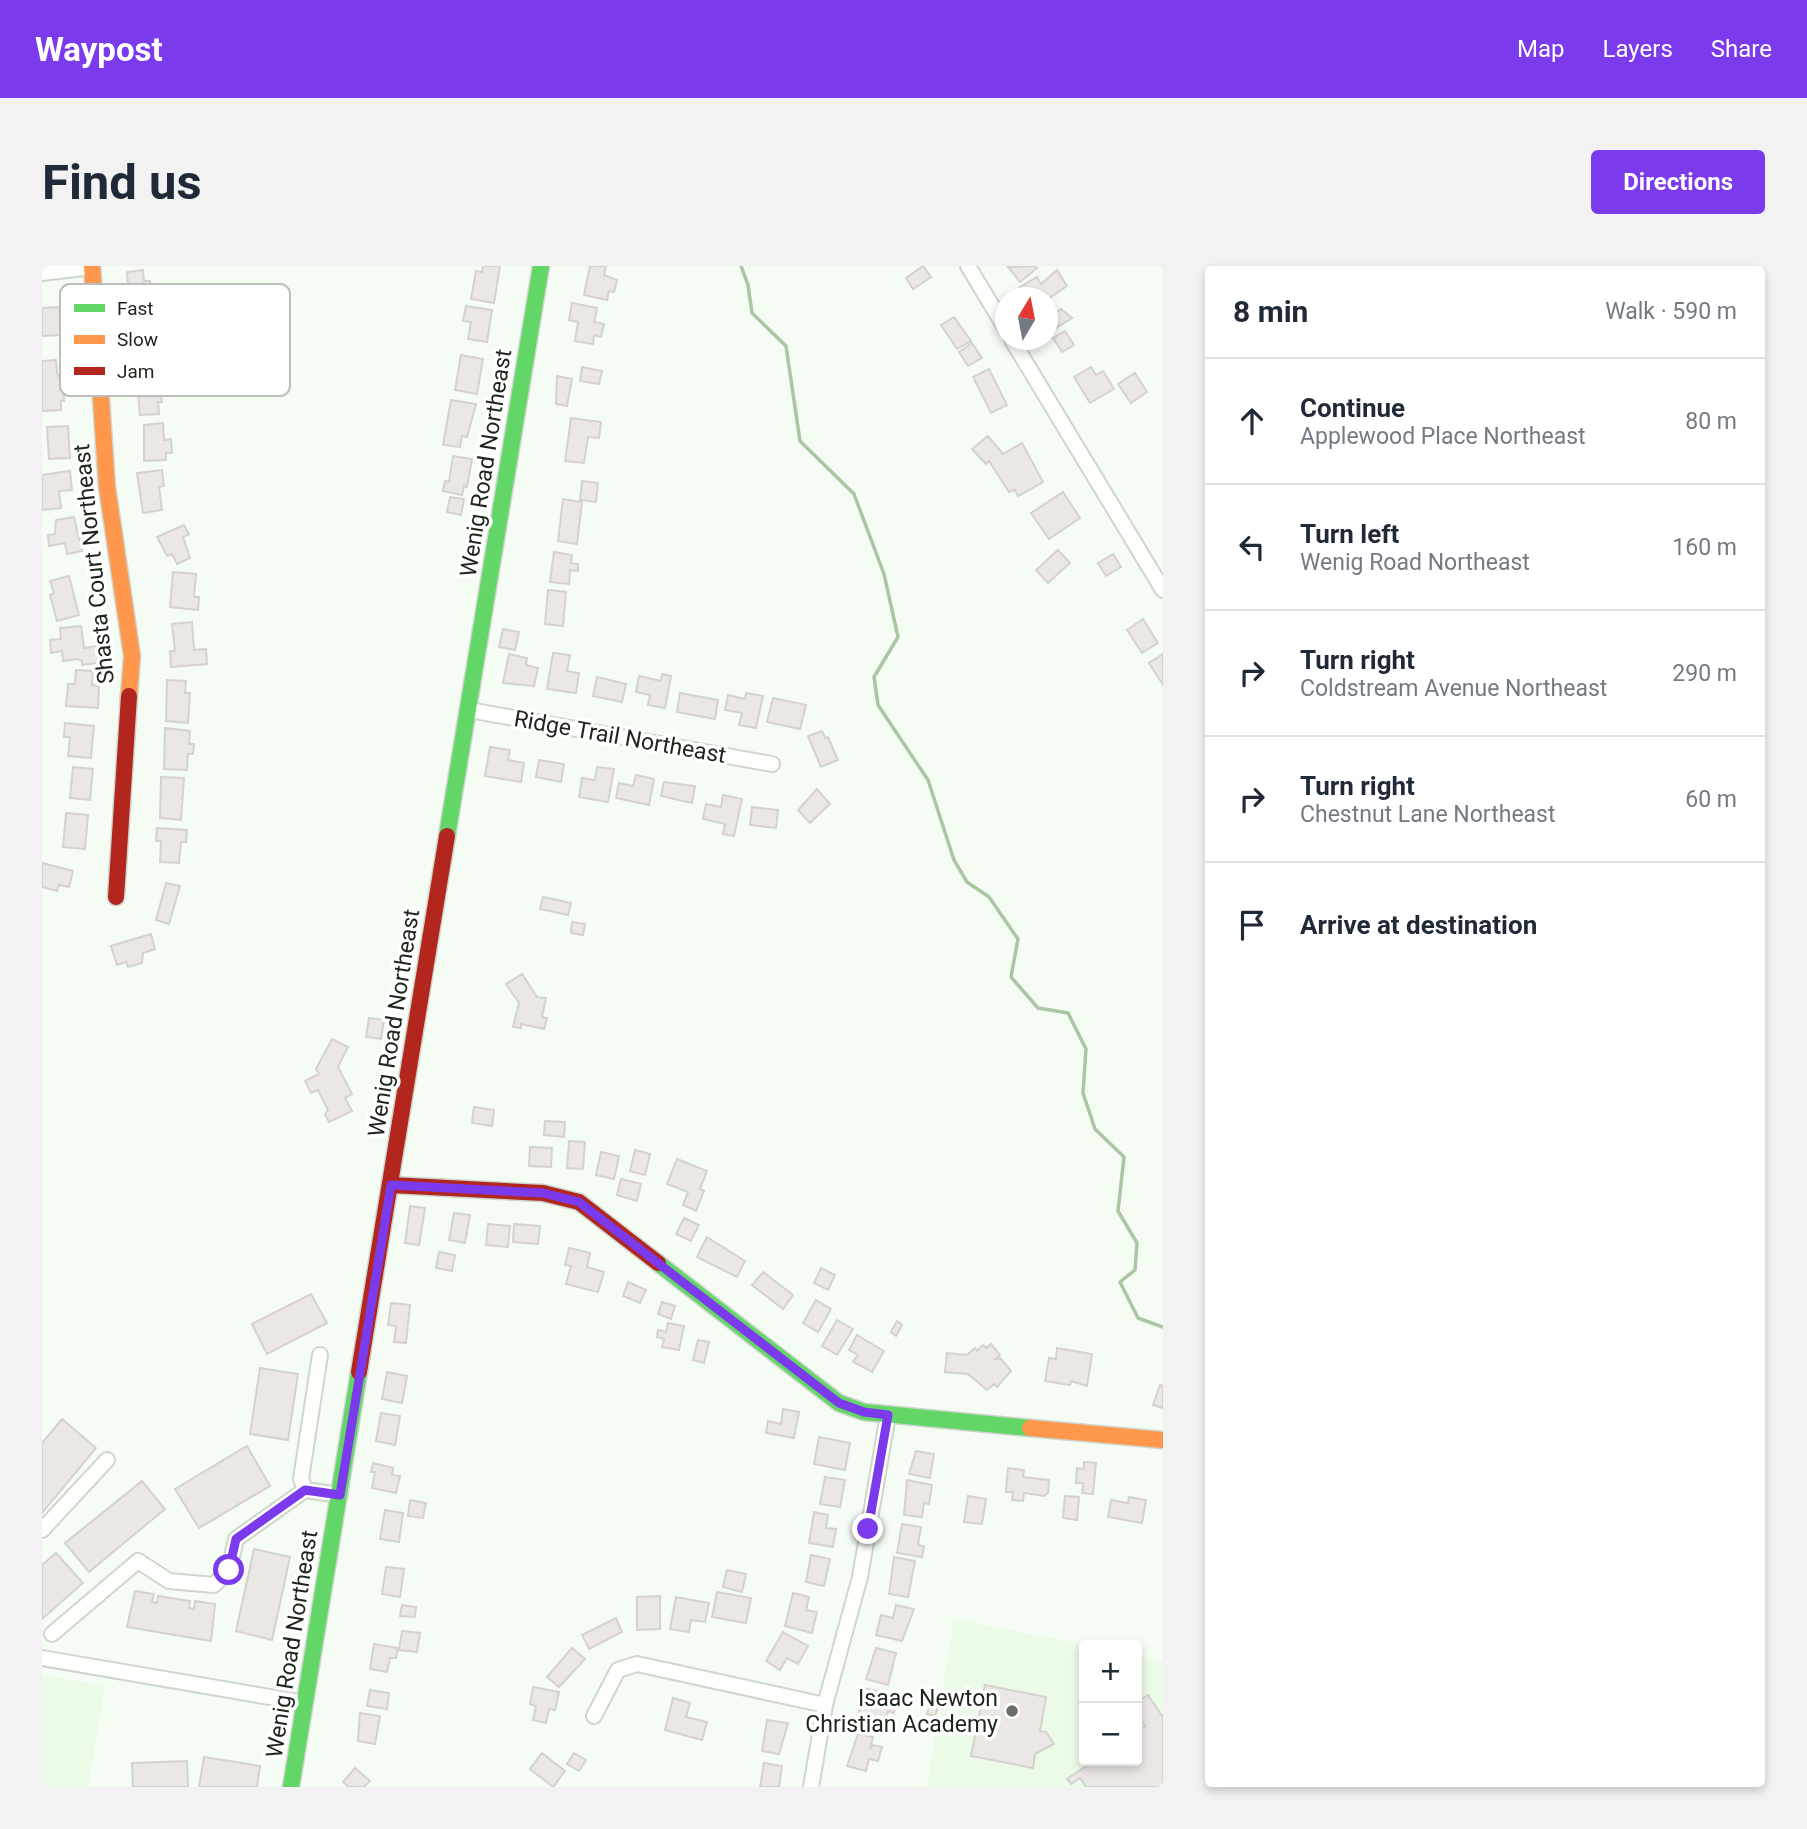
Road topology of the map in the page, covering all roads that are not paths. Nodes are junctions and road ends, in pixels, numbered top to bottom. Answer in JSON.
{"nodes":[{"id":1,"x":92,"y":266,"type":"edge"},
{"id":2,"x":541,"y":266,"type":"edge"},
{"id":3,"x":968,"y":266,"type":"edge"},
{"id":4,"x":42,"y":273,"type":"edge"},
{"id":5,"x":93,"y":284,"type":"edge"},
{"id":6,"x":995,"y":311,"type":"edge"},
{"id":7,"x":1018,"y":350,"type":"edge"},
{"id":8,"x":101,"y":396,"type":"edge"},
{"id":9,"x":1163,"y":590,"type":"edge"},
{"id":10,"x":469,"y":710,"type":"junction"},
{"id":11,"x":772,"y":764,"type":"dead end"},
{"id":12,"x":116,"y":897,"type":"dead end"},
{"id":13,"x":391,"y":1185,"type":"junction"},
{"id":14,"x":320,"y":1355,"type":"dead end"},
{"id":15,"x":888,"y":1415,"type":"junction"},
{"id":16,"x":1163,"y":1440,"type":"edge"},
{"id":17,"x":107,"y":1460,"type":"dead end"},
{"id":18,"x":305,"y":1490,"type":"junction"},
{"id":19,"x":340,"y":1495,"type":"junction"},
{"id":20,"x":42,"y":1530,"type":"edge"},
{"id":21,"x":52,"y":1634,"type":"dead end"},
{"id":22,"x":42,"y":1658,"type":"edge"},
{"id":23,"x":305,"y":1703,"type":"junction"},
{"id":24,"x":825,"y":1705,"type":"junction"},
{"id":25,"x":594,"y":1716,"type":"dead end"},
{"id":26,"x":291,"y":1787,"type":"edge"},
{"id":27,"x":811,"y":1787,"type":"edge"}],
"edges":[{"from":1,"to":4,"type":"street"},
{"from":1,"to":5,"type":"street","name":"Shasta Court Northeast"},
{"from":2,"to":10,"type":"street","name":"Wenig Road Northeast"},
{"from":3,"to":6,"type":"street"},
{"from":7,"to":9,"type":"street"},
{"from":8,"to":12,"type":"street","name":"Shasta Court Northeast"},
{"from":10,"to":11,"type":"street","name":"Ridge Trail Northeast"},
{"from":10,"to":13,"type":"street","name":"Wenig Road Northeast"},
{"from":13,"to":15,"type":"street"},
{"from":13,"to":19,"type":"street","name":"Wenig Road Northeast"},
{"from":14,"to":18,"type":"street"},
{"from":15,"to":16,"type":"street"},
{"from":15,"to":24,"type":"street"},
{"from":17,"to":20,"type":"street"},
{"from":18,"to":19,"type":"street"},
{"from":18,"to":21,"type":"street"},
{"from":19,"to":23,"type":"street","name":"Wenig Road Northeast"},
{"from":22,"to":23,"type":"street"},
{"from":23,"to":26,"type":"street","name":"Wenig Road Northeast"},
{"from":24,"to":25,"type":"street"},
{"from":24,"to":27,"type":"street"}]}
